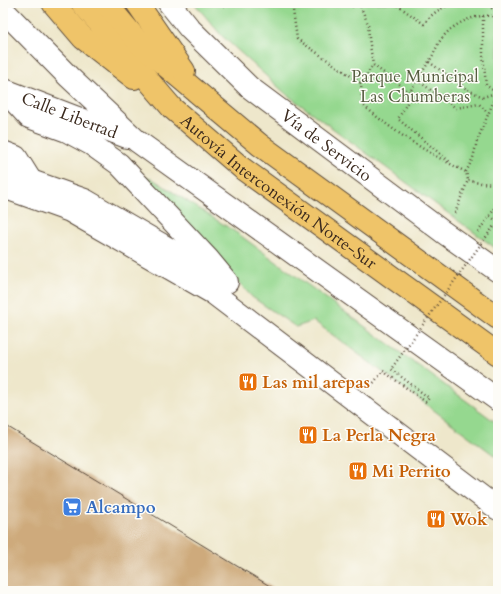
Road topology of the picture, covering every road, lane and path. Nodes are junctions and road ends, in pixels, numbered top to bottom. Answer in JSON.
{"nodes":[{"id":1,"x":53,"y":3,"type":"edge"},
{"id":2,"x":82,"y":3,"type":"edge"},
{"id":3,"x":106,"y":3,"type":"edge"},
{"id":4,"x":137,"y":3,"type":"edge"},
{"id":5,"x":169,"y":3,"type":"edge"},
{"id":6,"x":221,"y":3,"type":"edge"},
{"id":7,"x":226,"y":3,"type":"edge"},
{"id":8,"x":292,"y":3,"type":"edge"},
{"id":9,"x":345,"y":3,"type":"edge"},
{"id":10,"x":359,"y":3,"type":"edge"},
{"id":11,"x":394,"y":3,"type":"edge"},
{"id":12,"x":445,"y":3,"type":"edge"},
{"id":13,"x":456,"y":3,"type":"edge"},
{"id":14,"x":486,"y":3,"type":"edge"},
{"id":15,"x":448,"y":5,"type":"junction"},
{"id":16,"x":3,"y":10,"type":"edge"},
{"id":17,"x":498,"y":13,"type":"edge"},
{"id":18,"x":483,"y":16,"type":"junction"},
{"id":19,"x":498,"y":18,"type":"edge"},
{"id":20,"x":429,"y":62,"type":"junction"},
{"id":21,"x":373,"y":65,"type":"junction"},
{"id":22,"x":417,"y":80,"type":"junction"},
{"id":23,"x":361,"y":83,"type":"junction"},
{"id":24,"x":3,"y":89,"type":"edge"},
{"id":25,"x":410,"y":92,"type":"junction"},
{"id":26,"x":497,"y":93,"type":"edge"},
{"id":27,"x":202,"y":96,"type":"junction"},
{"id":28,"x":172,"y":108,"type":"junction"},
{"id":29,"x":488,"y":113,"type":"junction"},
{"id":30,"x":137,"y":141,"type":"junction"},
{"id":31,"x":3,"y":152,"type":"edge"},
{"id":32,"x":454,"y":166,"type":"junction"},
{"id":33,"x":3,"y":171,"type":"edge"},
{"id":34,"x":466,"y":172,"type":"junction"},
{"id":35,"x":468,"y":180,"type":"junction"},
{"id":36,"x":31,"y":181,"type":"junction"},
{"id":37,"x":498,"y":184,"type":"edge"},
{"id":38,"x":3,"y":187,"type":"edge"},
{"id":39,"x":498,"y":204,"type":"edge"},
{"id":40,"x":498,"y":222,"type":"edge"},
{"id":41,"x":498,"y":229,"type":"edge"},
{"id":42,"x":442,"y":232,"type":"junction"},
{"id":43,"x":498,"y":272,"type":"edge"},
{"id":44,"x":498,"y":318,"type":"edge"},
{"id":45,"x":498,"y":354,"type":"edge"},
{"id":46,"x":369,"y":390,"type":"dead end"},
{"id":47,"x":498,"y":400,"type":"edge"},
{"id":48,"x":498,"y":509,"type":"edge"}],
"edges":[{"from":1,"to":28,"type":"highway"},
{"from":2,"to":28,"type":"highway","name":"Autovía Interconexión Norte-Sur"},
{"from":3,"to":27,"type":"highway","name":"Autovía Interconexión Norte-Sur"},
{"from":4,"to":27,"type":"highway"},
{"from":5,"to":42,"type":"street","name":"Vía de Servicio"},
{"from":6,"to":7,"type":"path"},
{"from":8,"to":23,"type":"path"},
{"from":9,"to":10,"type":"path"},
{"from":10,"to":21,"type":"path"},
{"from":11,"to":15,"type":"path"},
{"from":12,"to":15,"type":"path"},
{"from":13,"to":15,"type":"path"},
{"from":14,"to":17,"type":"path"},
{"from":16,"to":30,"type":"street"},
{"from":18,"to":19,"type":"path"},
{"from":18,"to":20,"type":"path"},
{"from":18,"to":26,"type":"path"},
{"from":20,"to":22,"type":"path"},
{"from":20,"to":26,"type":"path"},
{"from":21,"to":23,"type":"path"},
{"from":21,"to":25,"type":"path"},
{"from":22,"to":25,"type":"path"},
{"from":22,"to":29,"type":"path"},
{"from":23,"to":32,"type":"path"},
{"from":24,"to":30,"type":"street","name":"Calle Libertad"},
{"from":24,"to":36,"type":"street"},
{"from":25,"to":32,"type":"path"},
{"from":26,"to":29,"type":"path"},
{"from":27,"to":44,"type":"highway","name":"Autovía Interconexión Norte-Sur"},
{"from":28,"to":45,"type":"highway","name":"Autovía Interconexión Norte-Sur"},
{"from":29,"to":34,"type":"path"},
{"from":30,"to":47,"type":"street"},
{"from":31,"to":36,"type":"street"},
{"from":32,"to":34,"type":"path"},
{"from":33,"to":36,"type":"street"},
{"from":34,"to":35,"type":"path"},
{"from":35,"to":37,"type":"path"},
{"from":35,"to":42,"type":"path"},
{"from":38,"to":48,"type":"street"},
{"from":39,"to":40,"type":"path"},
{"from":41,"to":46,"type":"path","bridge":true},
{"from":42,"to":43,"type":"street","name":"Vía de Servicio"}]}
